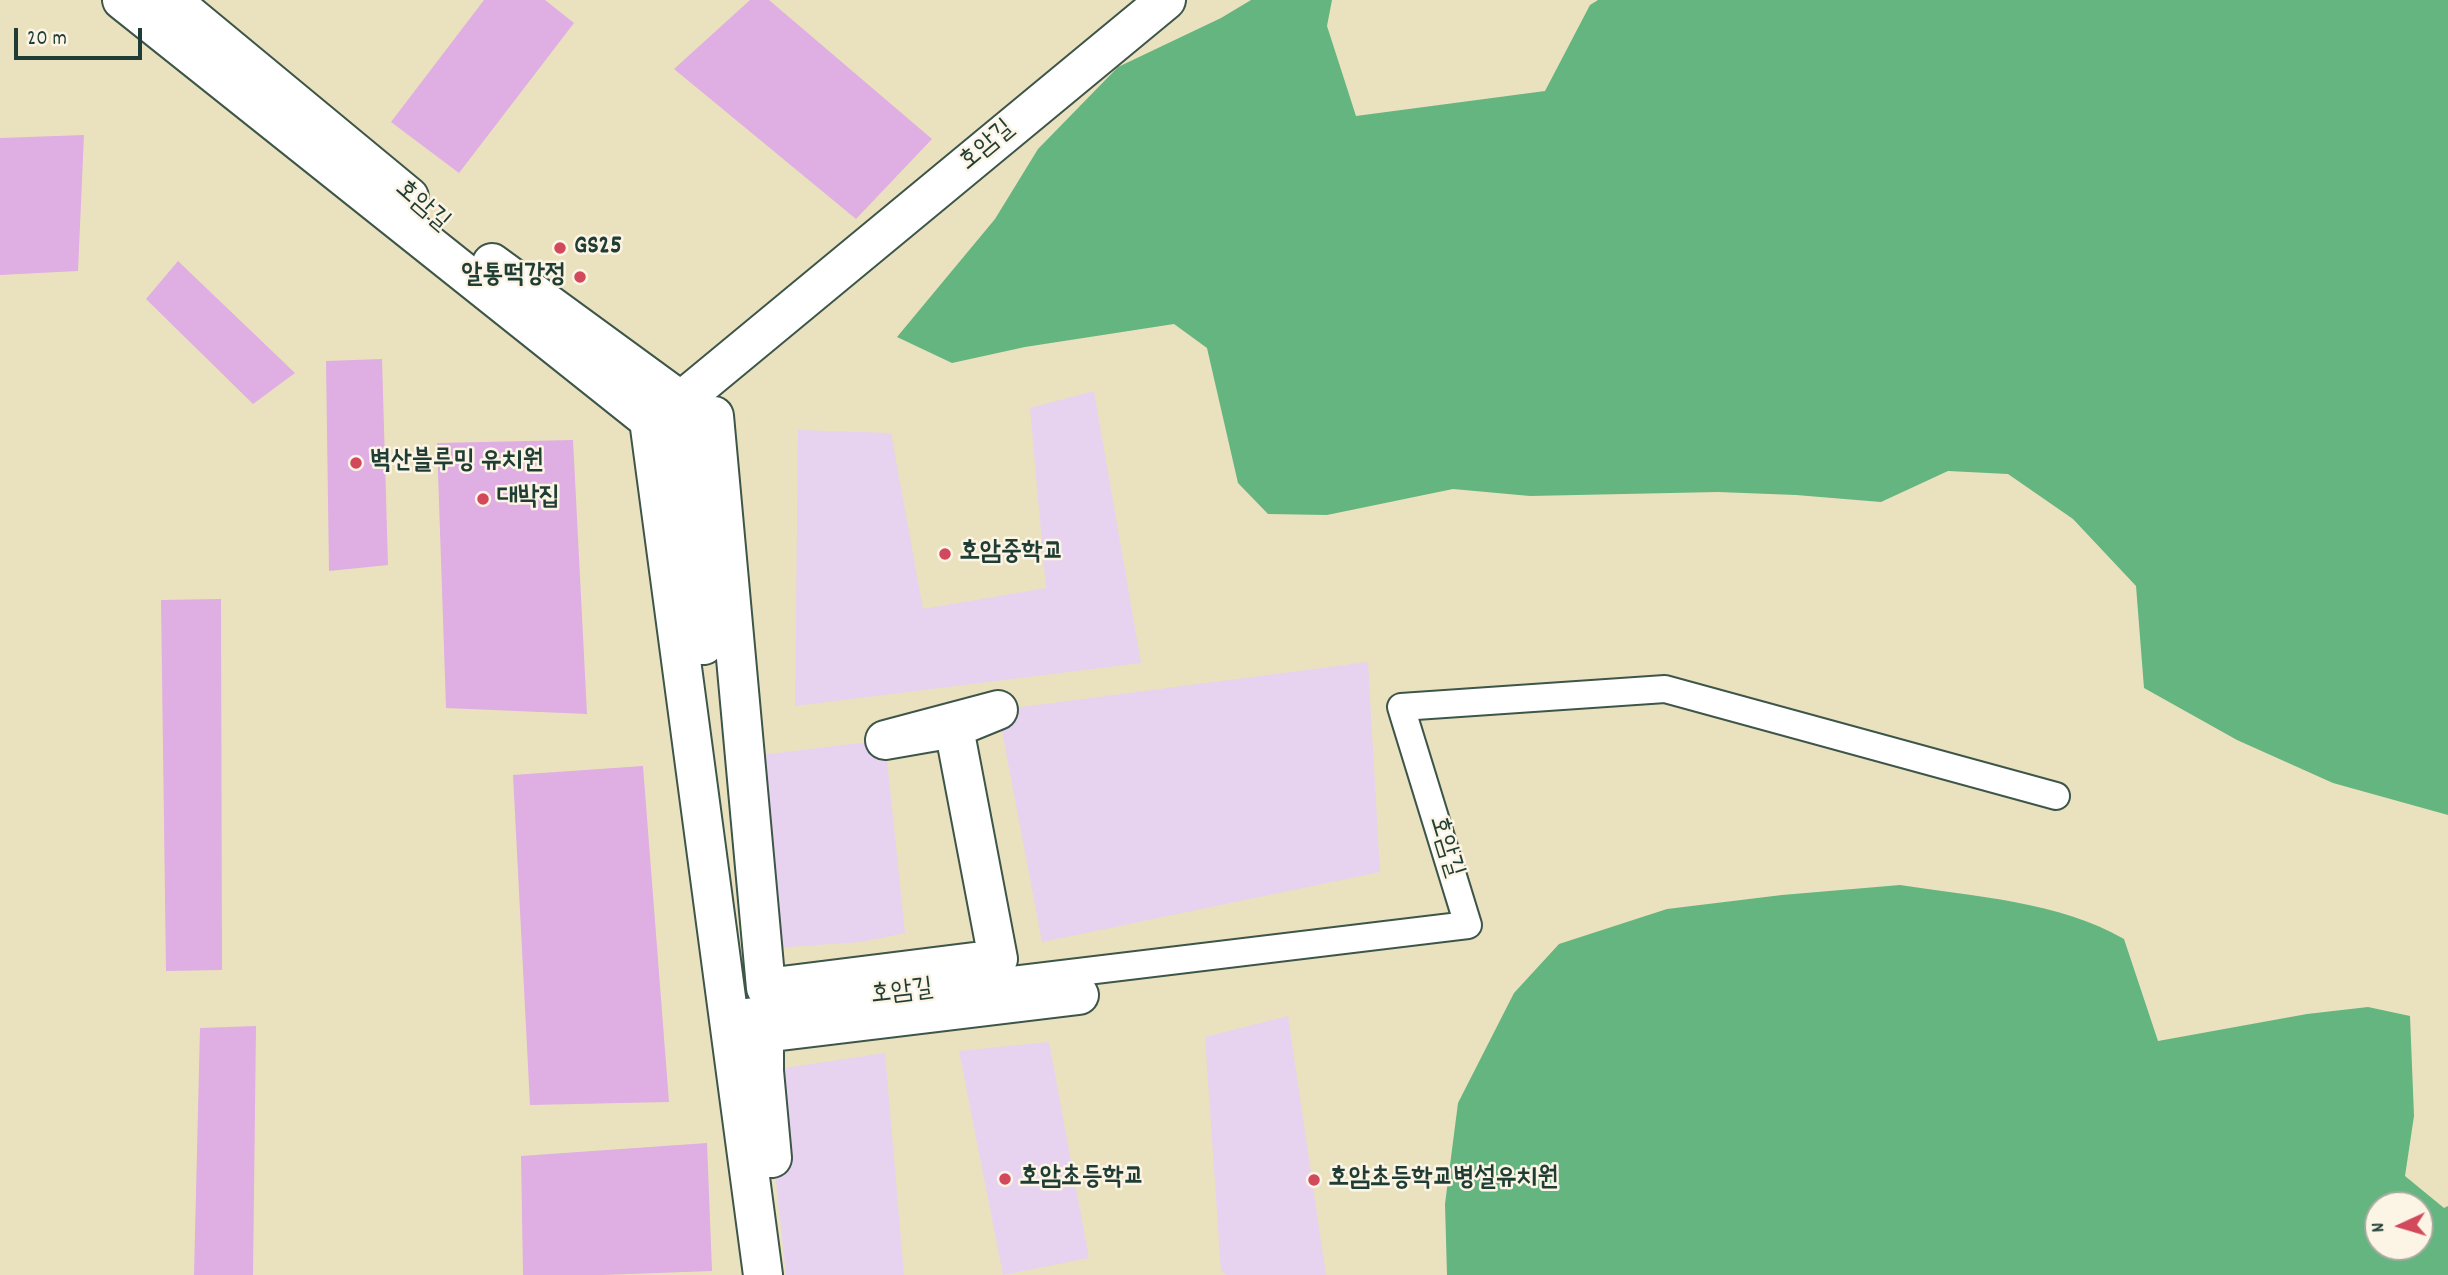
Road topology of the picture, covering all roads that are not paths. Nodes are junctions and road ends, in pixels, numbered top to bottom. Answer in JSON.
{"nodes":[{"id":1,"x":122,"y":0,"type":"edge"},
{"id":2,"x":171,"y":0,"type":"edge"},
{"id":3,"x":1166,"y":0,"type":"edge"},
{"id":4,"x":698,"y":409,"type":"junction"},
{"id":5,"x":954,"y":728,"type":"dead end"},
{"id":6,"x":2056,"y":796,"type":"dead end"},
{"id":7,"x":1079,"y":995,"type":"dead end"},
{"id":8,"x":739,"y":1013,"type":"junction"},
{"id":9,"x":763,"y":1275,"type":"edge"},
{"id":10,"x":782,"y":1275,"type":"edge"}],
"edges":[{"from":1,"to":9,"type":"street"},
{"from":2,"to":4,"type":"street","name":"호암길"},
{"from":3,"to":4,"type":"street","name":"호암길"},
{"from":4,"to":5,"type":"street"},
{"from":4,"to":8,"type":"street"},
{"from":6,"to":8,"type":"lane","name":"호암길"},
{"from":7,"to":10,"type":"street"},
{"from":8,"to":9,"type":"street"}]}
